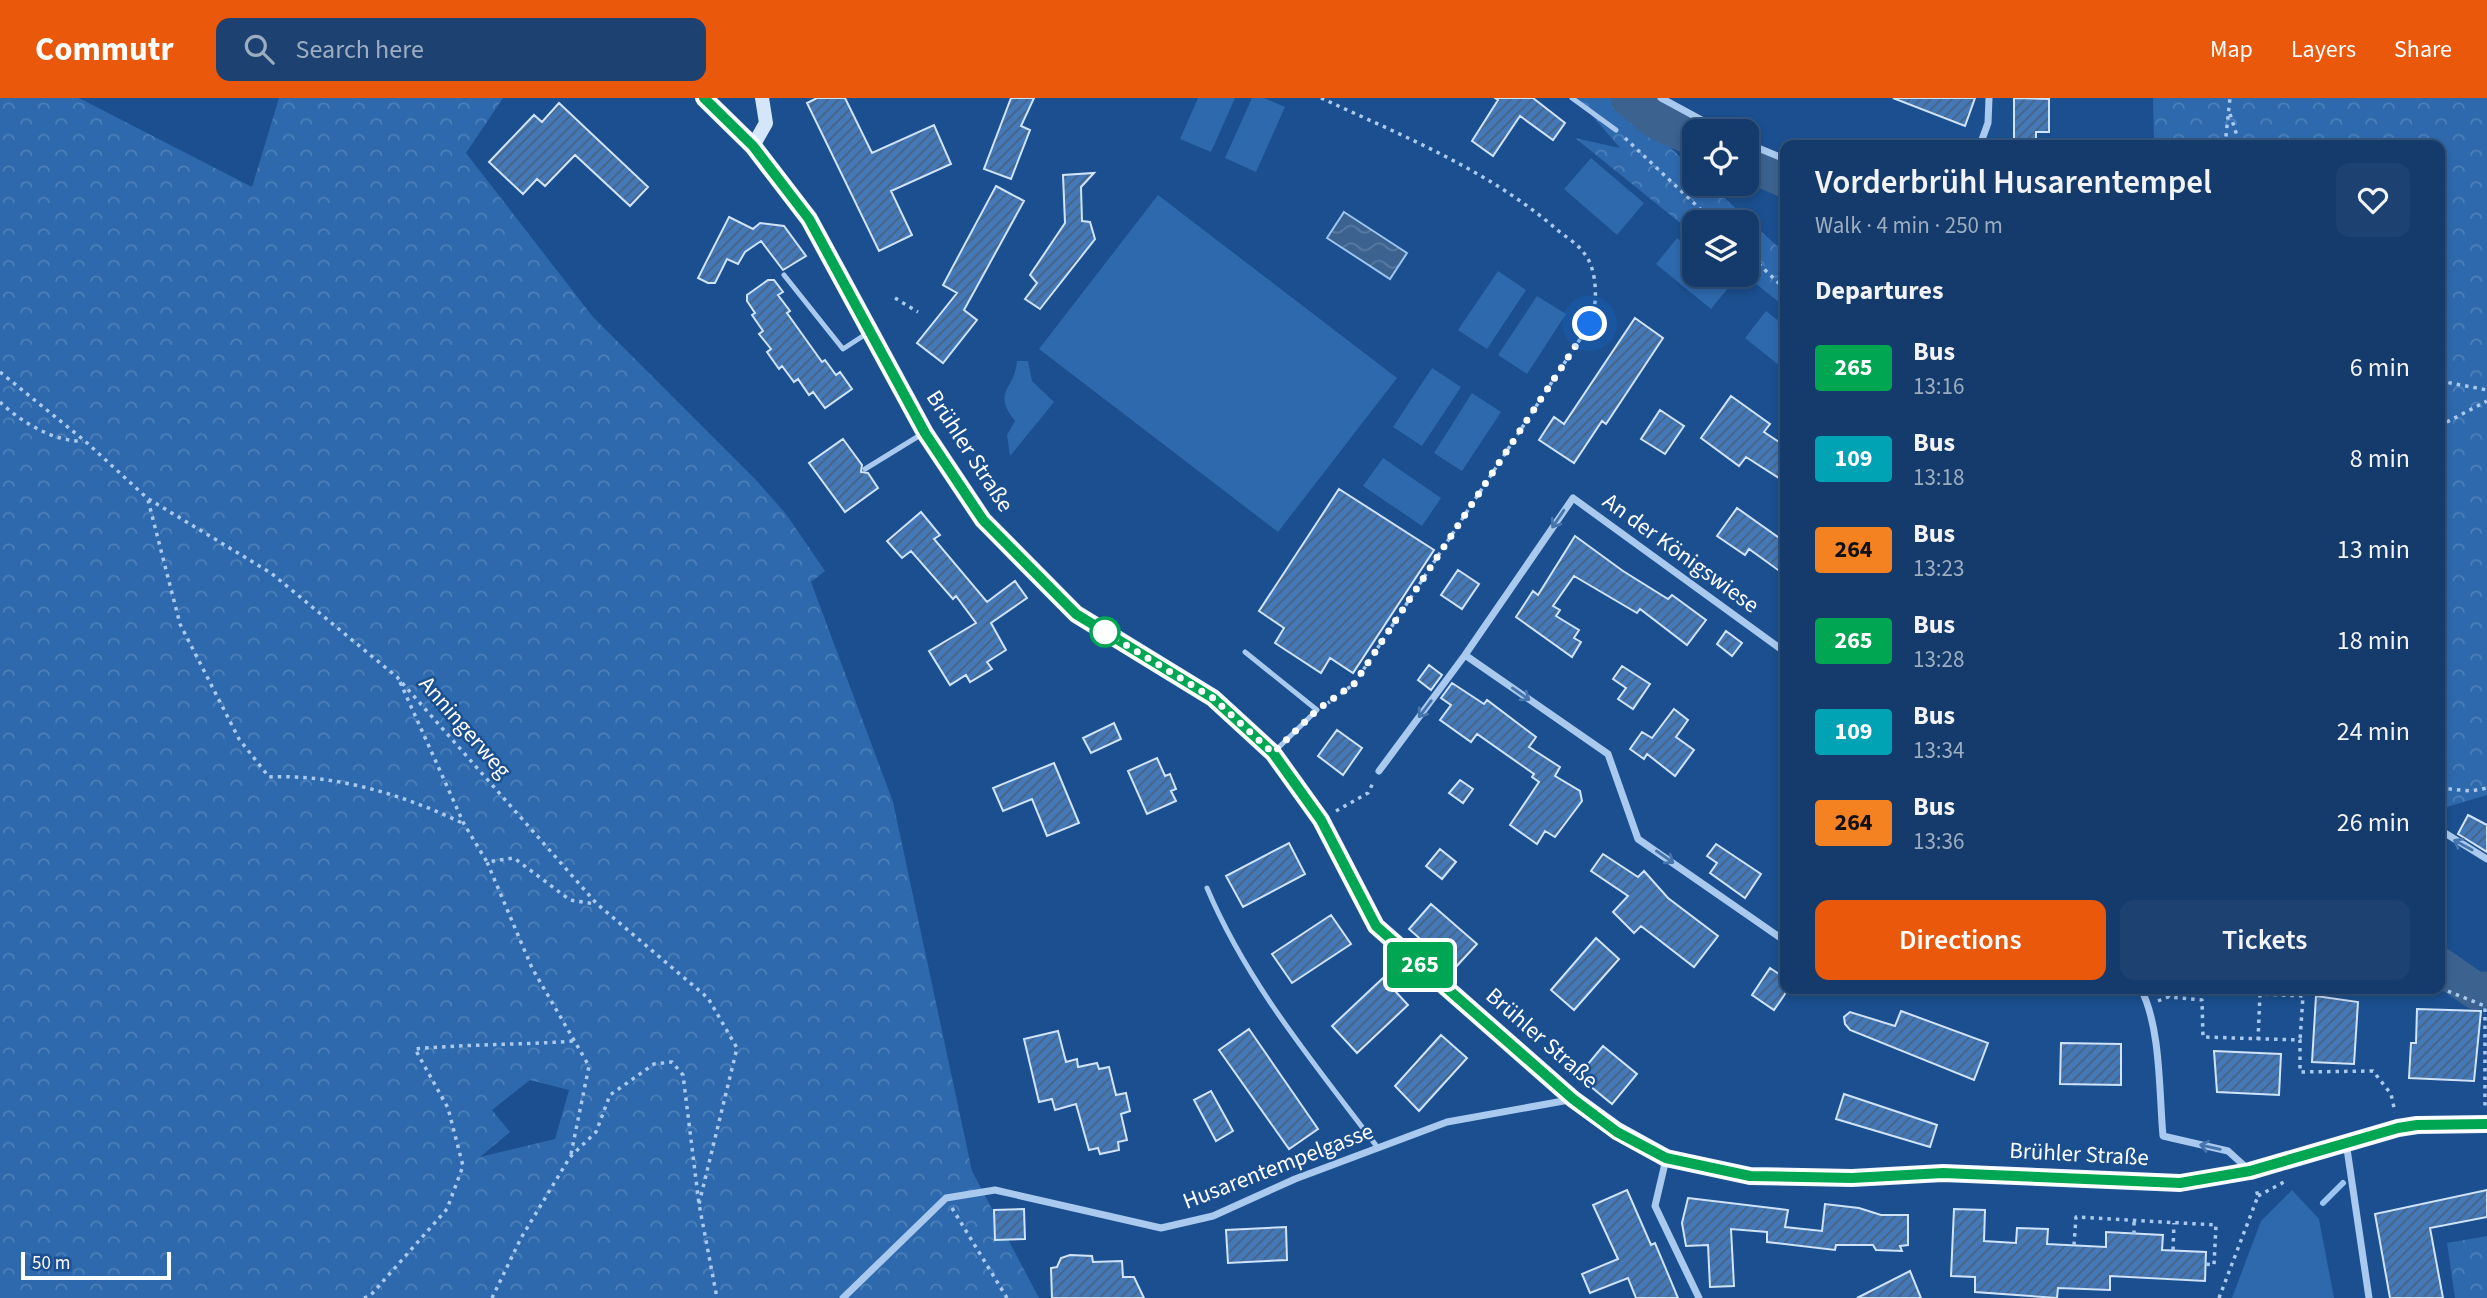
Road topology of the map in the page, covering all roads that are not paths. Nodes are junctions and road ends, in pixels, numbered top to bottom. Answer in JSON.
{"nodes":[{"id":1,"x":704,"y":98,"type":"edge"},
{"id":2,"x":762,"y":98,"type":"edge"},
{"id":3,"x":1572,"y":98,"type":"edge"},
{"id":4,"x":1661,"y":98,"type":"edge"},
{"id":5,"x":1989,"y":98,"type":"edge"},
{"id":6,"x":1700,"y":119,"type":"edge"},
{"id":7,"x":1616,"y":130,"type":"road end"},
{"id":8,"x":1982,"y":140,"type":"edge"},
{"id":9,"x":753,"y":146,"type":"junction"},
{"id":10,"x":1759,"y":148,"type":"edge"},
{"id":11,"x":1780,"y":157,"type":"edge"},
{"id":12,"x":783,"y":275,"type":"dead end"},
{"id":13,"x":871,"y":331,"type":"junction"},
{"id":14,"x":925,"y":433,"type":"junction"},
{"id":15,"x":865,"y":469,"type":"dead end"},
{"id":16,"x":1780,"y":648,"type":"edge"},
{"id":17,"x":1245,"y":653,"type":"dead end"},
{"id":18,"x":1465,"y":654,"type":"junction"},
{"id":19,"x":1273,"y":753,"type":"junction"},
{"id":20,"x":1379,"y":771,"type":"road end"},
{"id":21,"x":2445,"y":833,"type":"edge"},
{"id":22,"x":2487,"y":859,"type":"edge"},
{"id":23,"x":1207,"y":888,"type":"dead end"},
{"id":24,"x":1780,"y":938,"type":"edge"},
{"id":25,"x":2144,"y":994,"type":"edge"},
{"id":26,"x":1573,"y":1099,"type":"junction"},
{"id":27,"x":2486,"y":1124,"type":"edge"},
{"id":28,"x":2346,"y":1142,"type":"junction"},
{"id":29,"x":1378,"y":1148,"type":"junction"},
{"id":30,"x":1666,"y":1158,"type":"junction"},
{"id":31,"x":2250,"y":1171,"type":"junction"},
{"id":32,"x":843,"y":1298,"type":"edge"},
{"id":33,"x":1699,"y":1298,"type":"edge"},
{"id":34,"x":2370,"y":1298,"type":"edge"}],
"edges":[{"from":1,"to":9,"type":"main road","name":"Brühler Straße"},
{"from":2,"to":9,"type":"street"},
{"from":3,"to":7,"type":"lane"},
{"from":4,"to":6,"type":"street"},
{"from":5,"to":8,"type":"street"},
{"from":9,"to":13,"type":"main road","name":"Brühler Straße"},
{"from":10,"to":11,"type":"street"},
{"from":12,"to":13,"type":"lane"},
{"from":13,"to":14,"type":"main road","name":"Brühler Straße"},
{"from":14,"to":15,"type":"lane"},
{"from":14,"to":19,"type":"main road","name":"Brühler Straße"},
{"from":16,"to":18,"type":"street","name":"An der Königswiese","one_way":true},
{"from":17,"to":19,"type":"lane"},
{"from":18,"to":20,"type":"street","name":"An der Königswiese","one_way":true},
{"from":18,"to":24,"type":"street","one_way":true},
{"from":19,"to":26,"type":"main road","name":"Brühler Straße"},
{"from":22,"to":21,"type":"street","one_way":true},
{"from":23,"to":29,"type":"lane"},
{"from":31,"to":25,"type":"street","one_way":true},
{"from":26,"to":29,"type":"street","name":"Husarentempelgasse"},
{"from":26,"to":30,"type":"main road","name":"Brühler Straße"},
{"from":27,"to":28,"type":"main road","name":"Brühler Straße"},
{"from":28,"to":31,"type":"main road","name":"Brühler Straße"},
{"from":28,"to":34,"type":"street"},
{"from":29,"to":32,"type":"street","name":"Husarentempelgasse"},
{"from":30,"to":31,"type":"main road","name":"Brühler Straße"},
{"from":30,"to":33,"type":"street"}]}
